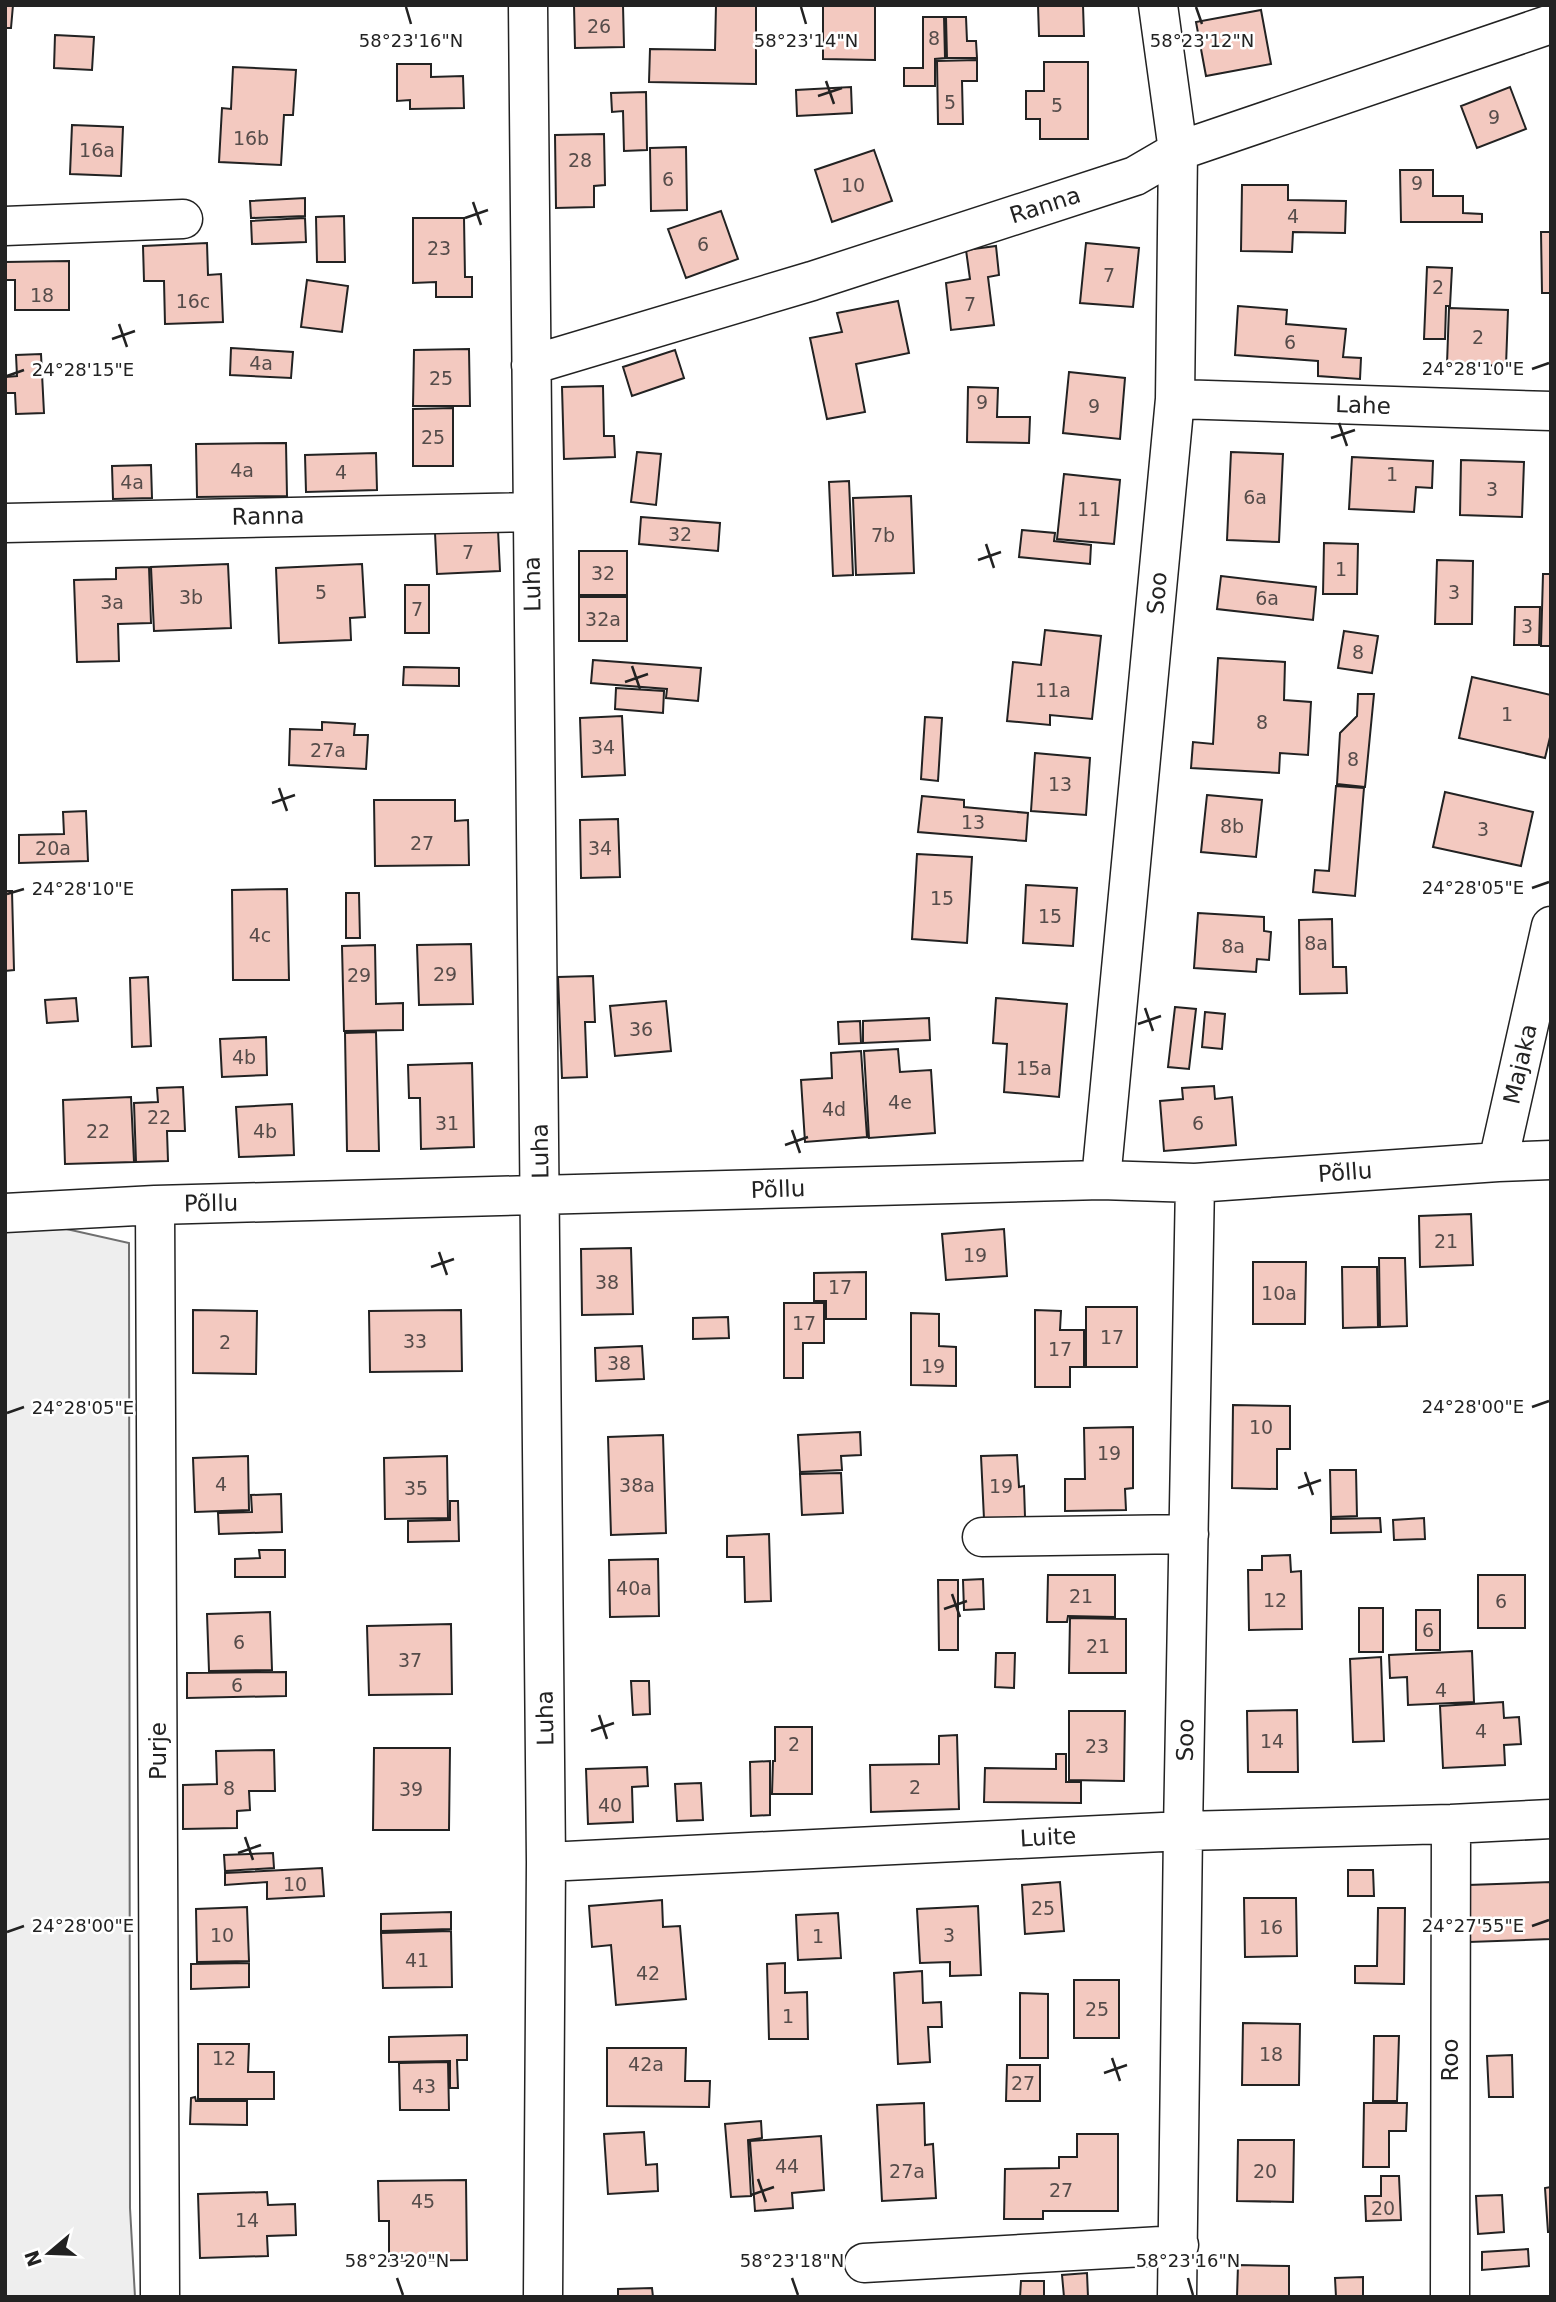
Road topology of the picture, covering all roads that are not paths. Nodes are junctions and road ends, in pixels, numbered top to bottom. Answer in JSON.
{"nodes":[{"id":1,"x":528,"y":5,"type":"edge"},
{"id":2,"x":1158,"y":5,"type":"edge"},
{"id":3,"x":1551,"y":24,"type":"edge"},
{"id":4,"x":1178,"y":151,"type":"junction"},
{"id":5,"x":183,"y":219,"type":"dead end"},
{"id":6,"x":5,"y":226,"type":"edge"},
{"id":7,"x":531,"y":365,"type":"junction"},
{"id":8,"x":1175,"y":399,"type":"junction"},
{"id":9,"x":1551,"y":411,"type":"edge"},
{"id":10,"x":531,"y":512,"type":"junction"},
{"id":11,"x":5,"y":523,"type":"edge"},
{"id":12,"x":1551,"y":926,"type":"edge"},
{"id":13,"x":1551,"y":1160,"type":"edge"},
{"id":14,"x":1498,"y":1161,"type":"junction"},
{"id":15,"x":1101,"y":1180,"type":"junction"},
{"id":16,"x":1195,"y":1182,"type":"junction"},
{"id":17,"x":540,"y":1196,"type":"junction"},
{"id":18,"x":155,"y":1205,"type":"junction"},
{"id":19,"x":5,"y":1213,"type":"edge"},
{"id":20,"x":1189,"y":1534,"type":"junction"},
{"id":21,"x":982,"y":1537,"type":"dead end"},
{"id":22,"x":1551,"y":1819,"type":"edge"},
{"id":23,"x":1451,"y":1824,"type":"junction"},
{"id":24,"x":1183,"y":1831,"type":"junction"},
{"id":25,"x":546,"y":1862,"type":"junction"},
{"id":26,"x":1179,"y":2245,"type":"junction"},
{"id":27,"x":864,"y":2263,"type":"dead end"},
{"id":28,"x":160,"y":2297,"type":"edge"},
{"id":29,"x":543,"y":2297,"type":"edge"},
{"id":30,"x":1177,"y":2297,"type":"edge"},
{"id":31,"x":1450,"y":2297,"type":"edge"}],
"edges":[{"from":1,"to":7,"type":"street","name":"Luha"},
{"from":2,"to":4,"type":"street","name":"Soo"},
{"from":3,"to":4,"type":"street","name":"Ranna"},
{"from":4,"to":7,"type":"street","name":"Ranna"},
{"from":4,"to":8,"type":"street","name":"Soo"},
{"from":5,"to":6,"type":"street"},
{"from":7,"to":10,"type":"street","name":"Luha"},
{"from":8,"to":9,"type":"street","name":"Lahe"},
{"from":8,"to":15,"type":"street","name":"Soo"},
{"from":10,"to":11,"type":"street","name":"Ranna"},
{"from":10,"to":17,"type":"street","name":"Luha"},
{"from":12,"to":14,"type":"street","name":"Majaka"},
{"from":13,"to":14,"type":"street","name":"Põllu"},
{"from":14,"to":16,"type":"street","name":"Põllu"},
{"from":15,"to":16,"type":"street","name":"Põllu"},
{"from":15,"to":17,"type":"street","name":"Põllu"},
{"from":16,"to":20,"type":"street","name":"Soo"},
{"from":17,"to":18,"type":"street","name":"Põllu"},
{"from":17,"to":25,"type":"street","name":"Luha"},
{"from":18,"to":19,"type":"street","name":"Põllu"},
{"from":18,"to":28,"type":"street","name":"Purje"},
{"from":20,"to":21,"type":"street"},
{"from":20,"to":24,"type":"street","name":"Soo"},
{"from":22,"to":23,"type":"street","name":"Luite"},
{"from":23,"to":24,"type":"street","name":"Luite"},
{"from":23,"to":31,"type":"street","name":"Roo"},
{"from":24,"to":25,"type":"street","name":"Luite"},
{"from":24,"to":26,"type":"street","name":"Soo"},
{"from":25,"to":29,"type":"street","name":"Luha"},
{"from":26,"to":27,"type":"street"},
{"from":26,"to":30,"type":"street","name":"Soo"}]}
